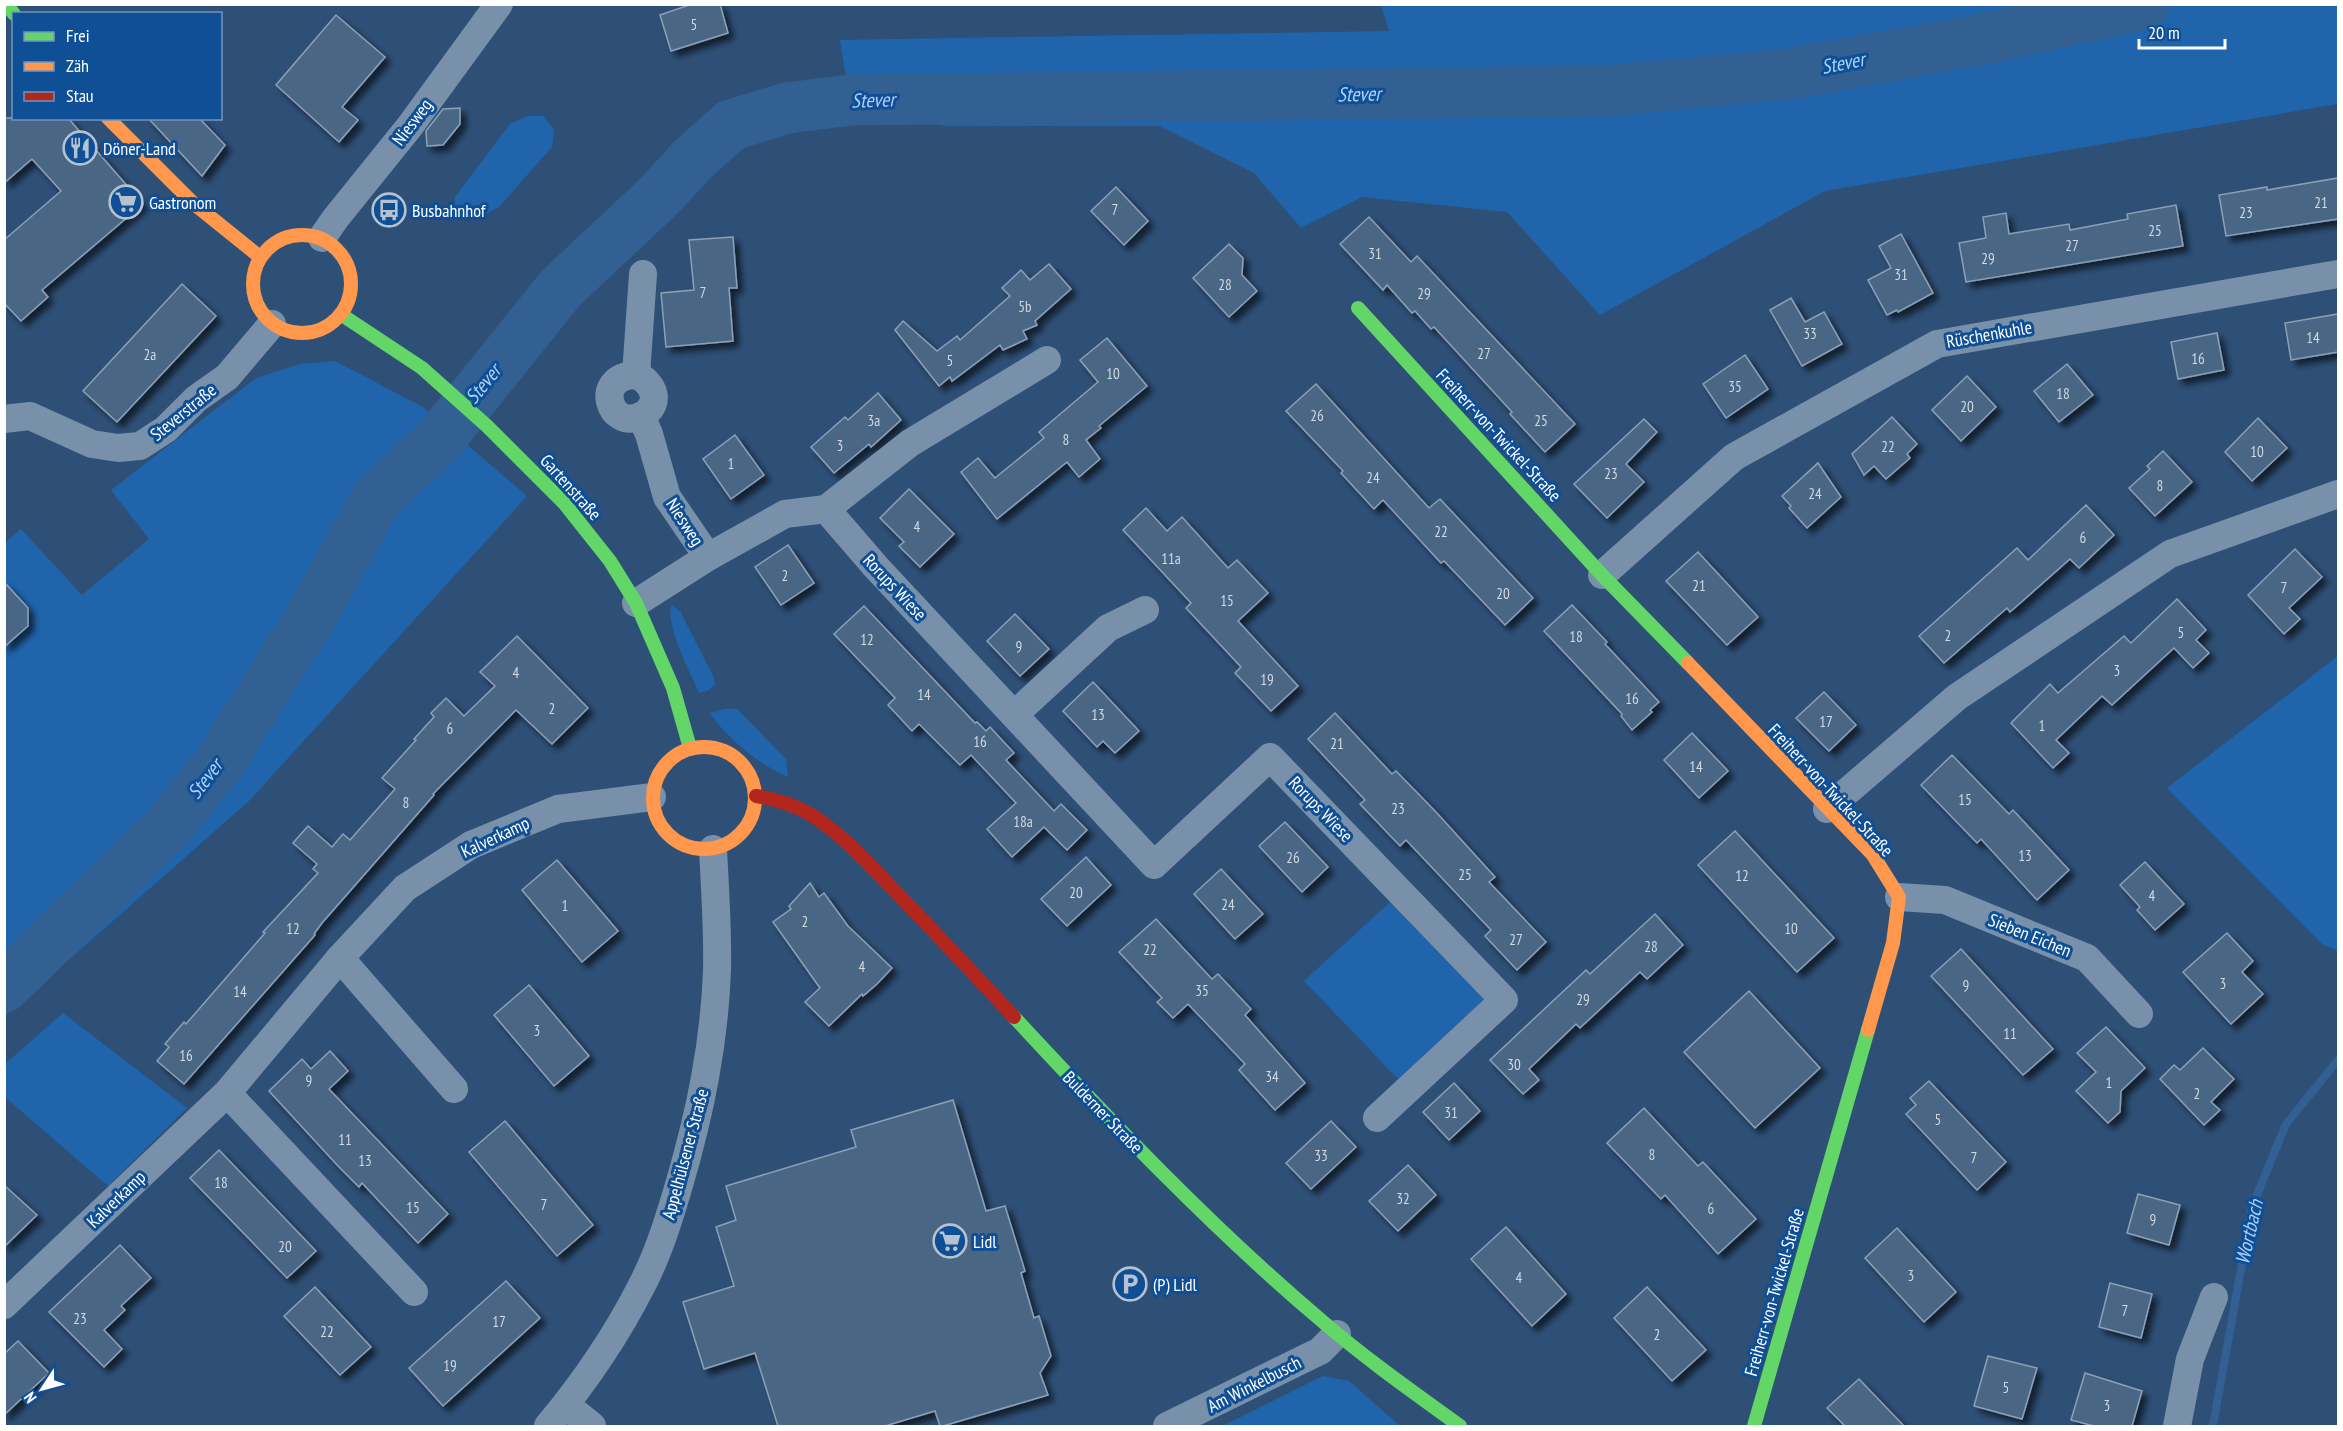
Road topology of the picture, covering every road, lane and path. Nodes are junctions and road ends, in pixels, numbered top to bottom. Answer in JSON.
{"nodes":[{"id":1,"x":499,"y":4,"type":"edge"},
{"id":2,"x":110,"y":120,"type":"edge"},
{"id":3,"x":322,"y":238,"type":"junction"},
{"id":4,"x":260,"y":257,"type":"junction"},
{"id":5,"x":643,"y":273,"type":"dead end"},
{"id":6,"x":2338,"y":274,"type":"edge"},
{"id":7,"x":1358,"y":308,"type":"dead end"},
{"id":8,"x":342,"y":315,"type":"junction"},
{"id":9,"x":272,"y":324,"type":"junction"},
{"id":10,"x":1047,"y":360,"type":"dead end"},
{"id":11,"x":4,"y":419,"type":"edge"},
{"id":12,"x":2338,"y":494,"type":"edge"},
{"id":13,"x":826,"y":509,"type":"junction"},
{"id":14,"x":708,"y":557,"type":"junction"},
{"id":15,"x":1602,"y":575,"type":"junction"},
{"id":16,"x":636,"y":603,"type":"junction"},
{"id":17,"x":1145,"y":610,"type":"dead end"},
{"id":18,"x":1015,"y":714,"type":"junction"},
{"id":19,"x":690,"y":748,"type":"junction"},
{"id":20,"x":756,"y":796,"type":"junction"},
{"id":21,"x":652,"y":797,"type":"junction"},
{"id":22,"x":1827,"y":809,"type":"junction"},
{"id":23,"x":713,"y":849,"type":"junction"},
{"id":24,"x":1899,"y":897,"type":"junction"},
{"id":25,"x":340,"y":958,"type":"junction"},
{"id":26,"x":2139,"y":1014,"type":"dead end"},
{"id":27,"x":454,"y":1089,"type":"dead end"},
{"id":28,"x":227,"y":1093,"type":"junction"},
{"id":29,"x":1377,"y":1118,"type":"dead end"},
{"id":30,"x":414,"y":1292,"type":"dead end"},
{"id":31,"x":2214,"y":1298,"type":"dead end"},
{"id":32,"x":4,"y":1305,"type":"edge"},
{"id":33,"x":1337,"y":1334,"type":"junction"},
{"id":34,"x":557,"y":1416,"type":"edge"},
{"id":35,"x":592,"y":1426,"type":"edge"},
{"id":36,"x":1167,"y":1426,"type":"edge"},
{"id":37,"x":1460,"y":1426,"type":"edge"},
{"id":38,"x":1754,"y":1426,"type":"edge"},
{"id":39,"x":2177,"y":1426,"type":"edge"}],
"edges":[{"from":1,"to":3,"type":"street","name":"Niesweg"},
{"from":2,"to":4,"type":"street"},
{"from":3,"to":4,"type":"street"},
{"from":3,"to":8,"type":"street"},
{"from":4,"to":9,"type":"street"},
{"from":5,"to":14,"type":"street","name":"Niesweg"},
{"from":6,"to":15,"type":"street","name":"Rüschenkuhle"},
{"from":7,"to":15,"type":"street","name":"Freiherr-von-Twickel-Straße"},
{"from":8,"to":9,"type":"street"},
{"from":8,"to":16,"type":"street","name":"Gartenstraße"},
{"from":9,"to":11,"type":"street","name":"Steverstraße"},
{"from":10,"to":13,"type":"street"},
{"from":12,"to":22,"type":"street"},
{"from":13,"to":14,"type":"street"},
{"from":13,"to":18,"type":"street","name":"Rorups Wiese"},
{"from":14,"to":16,"type":"street"},
{"from":15,"to":22,"type":"street","name":"Freiherr-von-Twickel-Straße"},
{"from":16,"to":19,"type":"street","name":"Gartenstraße"},
{"from":17,"to":18,"type":"street"},
{"from":18,"to":29,"type":"street","name":"Rorups Wiese"},
{"from":19,"to":20,"type":"street"},
{"from":19,"to":21,"type":"street"},
{"from":20,"to":23,"type":"street"},
{"from":20,"to":33,"type":"street","name":"Bulderner Straße"},
{"from":21,"to":23,"type":"street"},
{"from":21,"to":25,"type":"street","name":"Kalverkamp"},
{"from":22,"to":24,"type":"street","name":"Freiherr-von-Twickel-Straße"},
{"from":23,"to":34,"type":"street","name":"Appelhülsener Straße"},
{"from":24,"to":26,"type":"street","name":"Sieben Eichen"},
{"from":24,"to":38,"type":"street","name":"Freiherr-von-Twickel-Straße"},
{"from":25,"to":27,"type":"street"},
{"from":25,"to":28,"type":"street","name":"Kalverkamp"},
{"from":28,"to":30,"type":"street"},
{"from":28,"to":32,"type":"street","name":"Kalverkamp"},
{"from":31,"to":39,"type":"street"},
{"from":33,"to":36,"type":"street","name":"Am Winkelbusch"},
{"from":33,"to":37,"type":"street","name":"Bulderner Straße"},
{"from":34,"to":35,"type":"street"}]}
